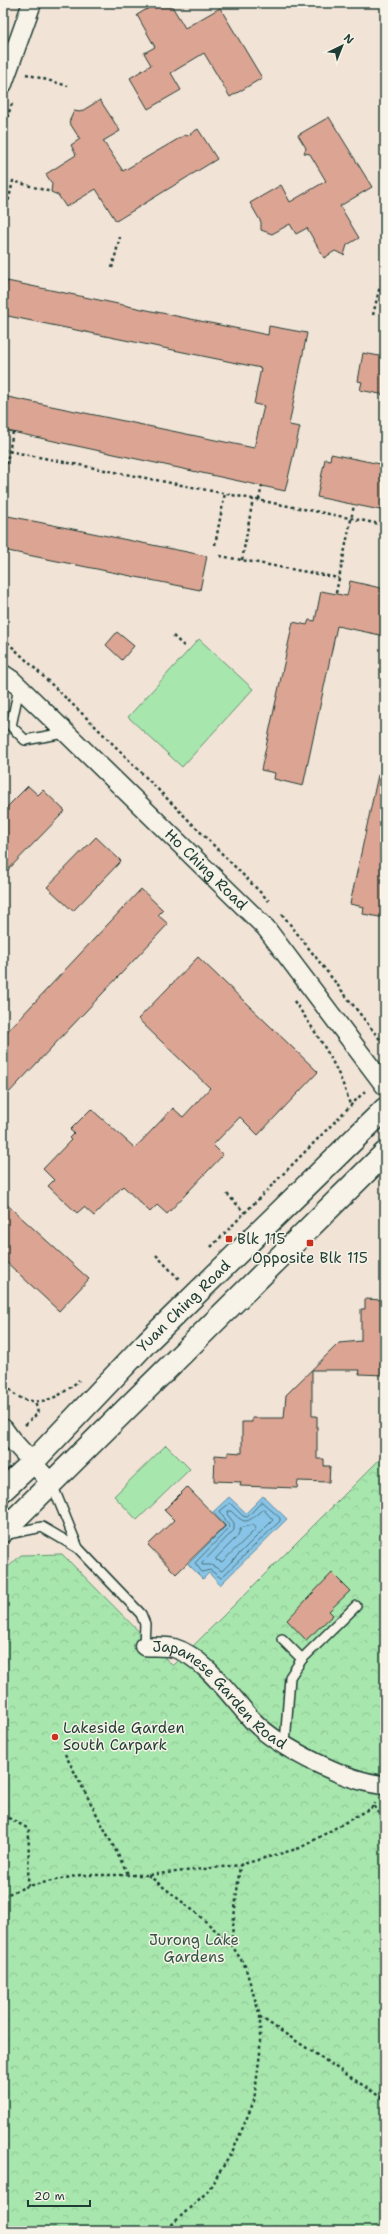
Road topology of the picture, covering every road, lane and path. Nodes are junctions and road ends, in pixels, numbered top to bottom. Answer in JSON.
{"nodes":[{"id":1,"x":32,"y":3,"type":"edge"},
{"id":2,"x":9,"y":72,"type":"edge"},
{"id":3,"x":68,"y":86,"type":"dead end"},
{"id":4,"x":51,"y":192,"type":"dead end"},
{"id":5,"x":3,"y":224,"type":"edge"},
{"id":6,"x":120,"y":237,"type":"dead end"},
{"id":7,"x":112,"y":268,"type":"dead end"},
{"id":8,"x":380,"y":286,"type":"dead end"},
{"id":9,"x":373,"y":315,"type":"dead end"},
{"id":10,"x":13,"y":432,"type":"dead end"},
{"id":11,"x":3,"y":450,"type":"edge"},
{"id":12,"x":9,"y":451,"type":"junction"},
{"id":13,"x":3,"y":482,"type":"edge"},
{"id":14,"x":262,"y":485,"type":"dead end"},
{"id":15,"x":225,"y":493,"type":"junction"},
{"id":16,"x":253,"y":499,"type":"junction"},
{"id":17,"x":259,"y":500,"type":"junction"},
{"id":18,"x":354,"y":505,"type":"dead end"},
{"id":19,"x":352,"y":518,"type":"junction"},
{"id":20,"x":385,"y":525,"type":"edge"},
{"id":21,"x":216,"y":545,"type":"dead end"},
{"id":22,"x":220,"y":556,"type":"dead end"},
{"id":23,"x":242,"y":560,"type":"junction"},
{"id":24,"x":340,"y":578,"type":"junction"},
{"id":25,"x":336,"y":593,"type":"dead end"},
{"id":26,"x":174,"y":636,"type":"dead end"},
{"id":27,"x":184,"y":646,"type":"dead end"},
{"id":28,"x":3,"y":674,"type":"edge"},
{"id":29,"x":19,"y":688,"type":"junction"},
{"id":30,"x":65,"y":733,"type":"junction"},
{"id":31,"x":292,"y":998,"type":"dead end"},
{"id":32,"x":385,"y":1086,"type":"edge"},
{"id":33,"x":385,"y":1109,"type":"edge"},
{"id":34,"x":385,"y":1153,"type":"edge"},
{"id":35,"x":227,"y":1194,"type":"dead end"},
{"id":36,"x":245,"y":1212,"type":"junction"},
{"id":37,"x":262,"y":1230,"type":"junction"},
{"id":38,"x":210,"y":1248,"type":"dead end"},
{"id":39,"x":156,"y":1255,"type":"dead end"},
{"id":40,"x":184,"y":1273,"type":"dead end"},
{"id":41,"x":179,"y":1278,"type":"junction"},
{"id":42,"x":173,"y":1284,"type":"dead end"},
{"id":43,"x":84,"y":1375,"type":"dead end"},
{"id":44,"x":3,"y":1379,"type":"edge"},
{"id":45,"x":3,"y":1428,"type":"edge"},
{"id":46,"x":32,"y":1463,"type":"junction"},
{"id":47,"x":52,"y":1484,"type":"junction"},
{"id":48,"x":3,"y":1490,"type":"edge"},
{"id":49,"x":3,"y":1531,"type":"edge"},
{"id":50,"x":3,"y":1536,"type":"edge"},
{"id":51,"x":78,"y":1548,"type":"junction"},
{"id":52,"x":356,"y":1606,"type":"dead end"},
{"id":53,"x":282,"y":1639,"type":"dead end"},
{"id":54,"x":144,"y":1646,"type":"joint"},
{"id":55,"x":302,"y":1659,"type":"junction"},
{"id":56,"x":285,"y":1744,"type":"junction"},
{"id":57,"x":65,"y":1754,"type":"dead end"},
{"id":58,"x":385,"y":1756,"type":"edge"},
{"id":59,"x":383,"y":1777,"type":"edge"},
{"id":60,"x":374,"y":1806,"type":"junction"},
{"id":61,"x":3,"y":1815,"type":"edge"},
{"id":62,"x":385,"y":1824,"type":"edge"},
{"id":63,"x":240,"y":1865,"type":"junction"},
{"id":64,"x":128,"y":1874,"type":"junction"},
{"id":65,"x":148,"y":1876,"type":"junction"},
{"id":66,"x":28,"y":1886,"type":"junction"},
{"id":67,"x":3,"y":1896,"type":"edge"},
{"id":68,"x":231,"y":1944,"type":"junction"},
{"id":69,"x":260,"y":2016,"type":"junction"},
{"id":70,"x":385,"y":2100,"type":"edge"},
{"id":71,"x":165,"y":2231,"type":"edge"}],
"edges":[{"from":1,"to":2,"type":"street"},
{"from":2,"to":3,"type":"path"},
{"from":4,"to":5,"type":"path"},
{"from":6,"to":7,"type":"path"},
{"from":8,"to":9,"type":"path"},
{"from":10,"to":12,"type":"path"},
{"from":11,"to":12,"type":"path"},
{"from":12,"to":13,"type":"path"},
{"from":12,"to":15,"type":"path"},
{"from":14,"to":17,"type":"path"},
{"from":15,"to":16,"type":"path"},
{"from":15,"to":21,"type":"path"},
{"from":16,"to":17,"type":"path"},
{"from":16,"to":23,"type":"path"},
{"from":17,"to":19,"type":"path"},
{"from":18,"to":19,"type":"path"},
{"from":19,"to":20,"type":"path"},
{"from":19,"to":24,"type":"path"},
{"from":22,"to":23,"type":"path"},
{"from":23,"to":24,"type":"path"},
{"from":24,"to":25,"type":"path"},
{"from":26,"to":27,"type":"path"},
{"from":28,"to":29,"type":"street","name":"Ho Ching Road"},
{"from":29,"to":30,"type":"street","name":"Ho Ching Road"},
{"from":29,"to":30,"type":"lane"},
{"from":30,"to":32,"type":"street","name":"Ho Ching Road"},
{"from":31,"to":36,"type":"path"},
{"from":33,"to":37,"type":"street","name":"Yuan Ching Road"},
{"from":34,"to":47,"type":"street","name":"Yuan Ching Road"},
{"from":35,"to":36,"type":"path"},
{"from":36,"to":37,"type":"path"},
{"from":36,"to":38,"type":"path"},
{"from":37,"to":46,"type":"street","name":"Yuan Ching Road"},
{"from":39,"to":41,"type":"path"},
{"from":40,"to":41,"type":"path"},
{"from":41,"to":42,"type":"path"},
{"from":43,"to":44,"type":"path"},
{"from":45,"to":46,"type":"street"},
{"from":46,"to":47,"type":"street"},
{"from":46,"to":48,"type":"street","name":"Yuan Ching Road"},
{"from":47,"to":49,"type":"street","name":"Yuan Ching Road"},
{"from":47,"to":51,"type":"lane","name":"Japanese Garden Road"},
{"from":50,"to":51,"type":"lane","name":"Japanese Garden Road"},
{"from":51,"to":54,"type":"lane","name":"Japanese Garden Road"},
{"from":52,"to":55,"type":"lane"},
{"from":53,"to":55,"type":"lane"},
{"from":54,"to":56,"type":"street","name":"Japanese Garden Road"},
{"from":55,"to":56,"type":"lane"},
{"from":56,"to":59,"type":"street","name":"Japanese Garden Road"},
{"from":57,"to":64,"type":"path"},
{"from":58,"to":59,"type":"path"},
{"from":59,"to":60,"type":"path"},
{"from":60,"to":62,"type":"path"},
{"from":60,"to":63,"type":"path"},
{"from":61,"to":66,"type":"path"},
{"from":63,"to":65,"type":"path"},
{"from":63,"to":68,"type":"path"},
{"from":64,"to":65,"type":"path"},
{"from":64,"to":66,"type":"path"},
{"from":65,"to":68,"type":"path"},
{"from":66,"to":67,"type":"path"},
{"from":68,"to":69,"type":"path"},
{"from":69,"to":70,"type":"path"},
{"from":69,"to":71,"type":"path"}]}
